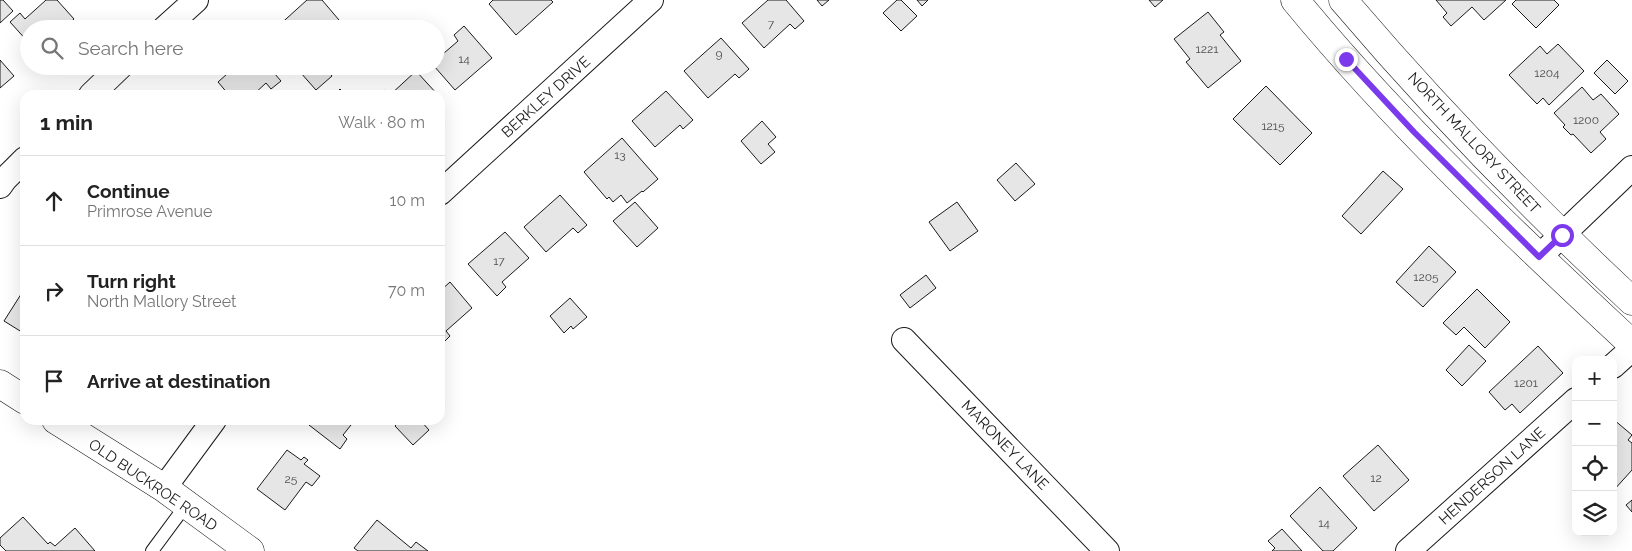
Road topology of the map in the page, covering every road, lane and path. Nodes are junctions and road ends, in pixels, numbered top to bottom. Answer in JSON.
{"nodes":[{"id":1,"x":196,"y":0,"type":"edge"},
{"id":2,"x":652,"y":0,"type":"edge"},
{"id":3,"x":1295,"y":0,"type":"edge"},
{"id":4,"x":1343,"y":0,"type":"edge"},
{"id":5,"x":174,"y":20,"type":"edge"},
{"id":6,"x":112,"y":75,"type":"edge"},
{"id":7,"x":96,"y":90,"type":"edge"},
{"id":8,"x":20,"y":164,"type":"edge"},
{"id":9,"x":1632,"y":168,"type":"edge"},
{"id":10,"x":0,"y":186,"type":"edge"},
{"id":11,"x":445,"y":188,"type":"edge"},
{"id":12,"x":1562,"y":235,"type":"junction"},
{"id":13,"x":1539,"y":257,"type":"junction"},
{"id":14,"x":1632,"y":301,"type":"edge"},
{"id":15,"x":904,"y":340,"type":"dead end"},
{"id":16,"x":1632,"y":344,"type":"edge"},
{"id":17,"x":1632,"y":350,"type":"edge"},
{"id":18,"x":1617,"y":363,"type":"edge"},
{"id":19,"x":0,"y":384,"type":"edge"},
{"id":20,"x":20,"y":397,"type":"edge"},
{"id":21,"x":1575,"y":401,"type":"edge"},
{"id":22,"x":64,"y":425,"type":"edge"},
{"id":23,"x":210,"y":425,"type":"edge"},
{"id":24,"x":164,"y":488,"type":"junction"},
{"id":25,"x":186,"y":505,"type":"junction"},
{"id":26,"x":152,"y":551,"type":"edge"},
{"id":27,"x":250,"y":551,"type":"edge"},
{"id":28,"x":1107,"y":551,"type":"edge"},
{"id":29,"x":1408,"y":551,"type":"edge"}],
"edges":[{"from":1,"to":5,"type":"street"},
{"from":2,"to":11,"type":"street","name":"BERKLEY DRIVE"},
{"from":3,"to":13,"type":"main road","name":"NORTH MALLORY STREET"},
{"from":4,"to":12,"type":"main road","name":"NORTH MALLORY STREET"},
{"from":6,"to":7,"type":"street"},
{"from":8,"to":10,"type":"street"},
{"from":9,"to":12,"type":"street"},
{"from":12,"to":13,"type":"street"},
{"from":12,"to":14,"type":"main road","name":"NORTH MALLORY STREET"},
{"from":13,"to":16,"type":"main road","name":"NORTH MALLORY STREET"},
{"from":15,"to":28,"type":"street","name":"MARONEY LANE"},
{"from":17,"to":18,"type":"street"},
{"from":19,"to":20,"type":"main road"},
{"from":21,"to":29,"type":"street","name":"HENDERSON LANE"},
{"from":22,"to":24,"type":"main road","name":"OLD BUCKROE ROAD"},
{"from":23,"to":24,"type":"street"},
{"from":24,"to":25,"type":"main road","name":"OLD BUCKROE ROAD"},
{"from":25,"to":26,"type":"lane"},
{"from":25,"to":27,"type":"main road","name":"OLD BUCKROE ROAD"}]}
